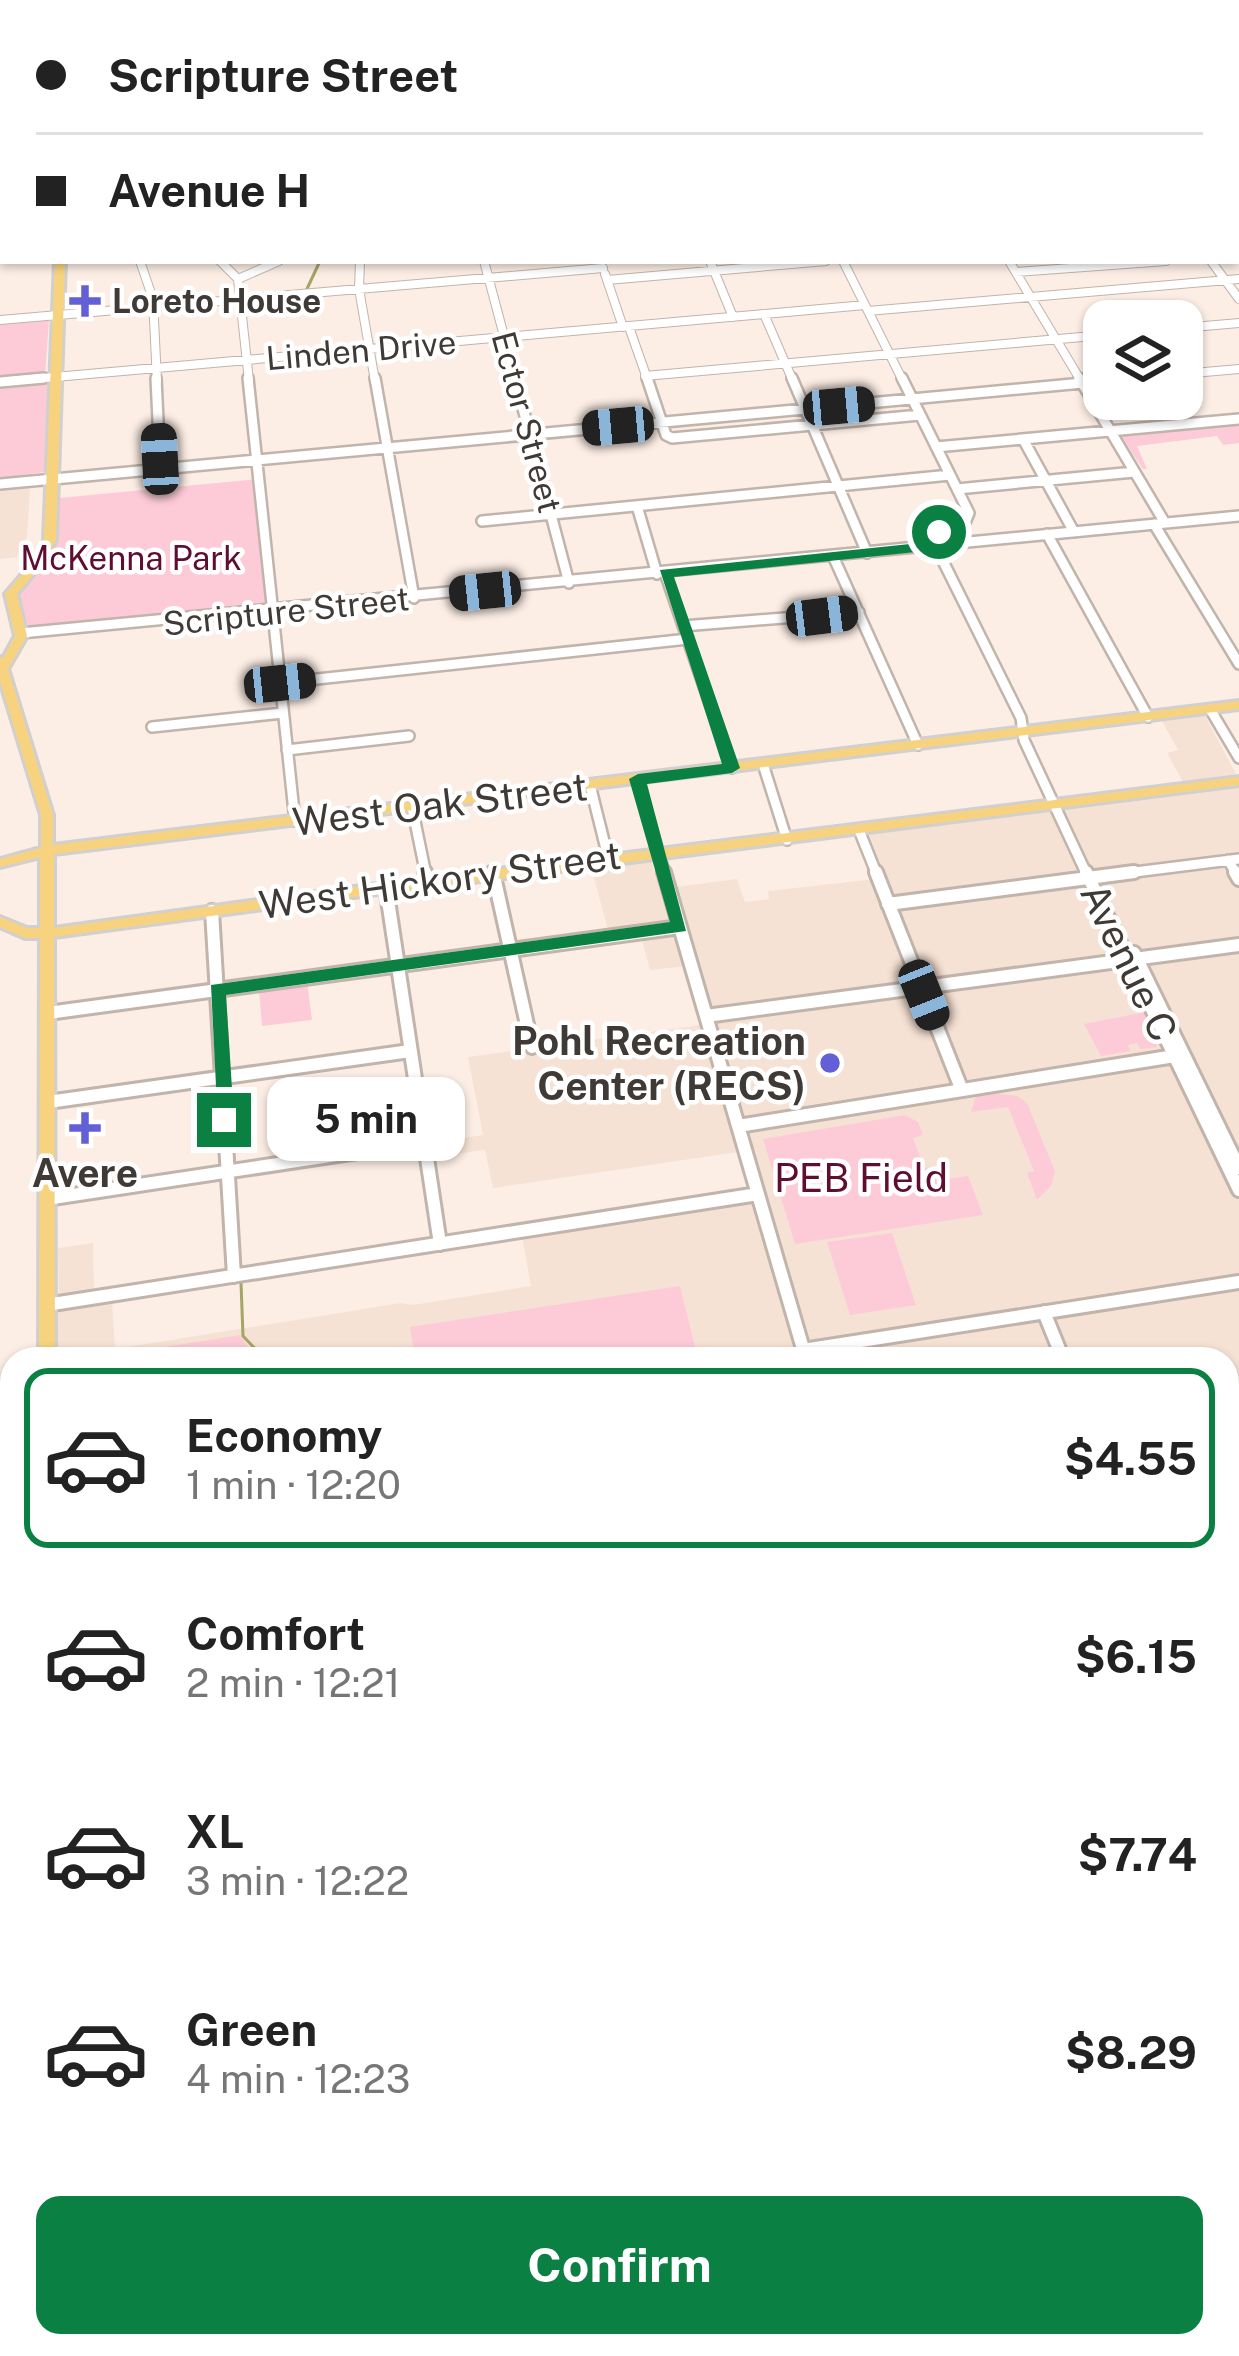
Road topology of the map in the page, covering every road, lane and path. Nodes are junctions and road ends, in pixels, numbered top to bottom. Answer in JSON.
{"nodes":[{"id":1,"x":60,"y":264,"type":"edge"},
{"id":2,"x":141,"y":264,"type":"edge"},
{"id":3,"x":223,"y":264,"type":"edge"},
{"id":4,"x":272,"y":264,"type":"edge"},
{"id":5,"x":360,"y":264,"type":"edge"},
{"id":6,"x":485,"y":264,"type":"edge"},
{"id":7,"x":758,"y":264,"type":"edge"},
{"id":8,"x":845,"y":264,"type":"edge"},
{"id":9,"x":1012,"y":264,"type":"edge"},
{"id":10,"x":1125,"y":264,"type":"edge"},
{"id":11,"x":1213,"y":264,"type":"edge"},
{"id":12,"x":602,"y":265,"type":"edge"},
{"id":13,"x":712,"y":266,"type":"edge"},
{"id":14,"x":1016,"y":272,"type":"junction"},
{"id":15,"x":488,"y":278,"type":"junction"},
{"id":16,"x":238,"y":279,"type":"junction"},
{"id":17,"x":1239,"y":279,"type":"edge"},
{"id":18,"x":607,"y":280,"type":"junction"},
{"id":19,"x":1226,"y":280,"type":"junction"},
{"id":20,"x":359,"y":289,"type":"junction"},
{"id":21,"x":1031,"y":297,"type":"junction"},
{"id":22,"x":240,"y":299,"type":"junction"},
{"id":23,"x":1239,"y":299,"type":"edge"},
{"id":24,"x":153,"y":307,"type":"junction"},
{"id":25,"x":867,"y":308,"type":"junction"},
{"id":26,"x":764,"y":314,"type":"junction"},
{"id":27,"x":57,"y":315,"type":"junction"},
{"id":28,"x":733,"y":317,"type":"junction"},
{"id":29,"x":0,"y":320,"type":"edge"},
{"id":30,"x":1239,"y":323,"type":"edge"},
{"id":31,"x":1203,"y":326,"type":"edge"},
{"id":32,"x":626,"y":327,"type":"junction"},
{"id":33,"x":1083,"y":337,"type":"edge"},
{"id":34,"x":504,"y":338,"type":"junction"},
{"id":35,"x":1056,"y":339,"type":"junction"},
{"id":36,"x":370,"y":349,"type":"junction"},
{"id":37,"x":889,"y":354,"type":"junction"},
{"id":38,"x":246,"y":360,"type":"junction"},
{"id":39,"x":785,"y":363,"type":"junction"},
{"id":40,"x":156,"y":368,"type":"junction"},
{"id":41,"x":1239,"y":369,"type":"edge"},
{"id":42,"x":1203,"y":372,"type":"edge"},
{"id":43,"x":646,"y":376,"type":"junction"},
{"id":44,"x":55,"y":377,"type":"junction"},
{"id":45,"x":0,"y":382,"type":"edge"},
{"id":46,"x":1082,"y":383,"type":"junction"},
{"id":47,"x":912,"y":399,"type":"junction"},
{"id":48,"x":805,"y":409,"type":"junction"},
{"id":49,"x":920,"y":415,"type":"junction"},
{"id":50,"x":1239,"y":418,"type":"edge"},
{"id":51,"x":662,"y":422,"type":"junction"},
{"id":52,"x":812,"y":425,"type":"junction"},
{"id":53,"x":1110,"y":430,"type":"junction"},
{"id":54,"x":530,"y":434,"type":"junction"},
{"id":55,"x":1023,"y":439,"type":"junction"},
{"id":56,"x":388,"y":447,"type":"junction"},
{"id":57,"x":936,"y":447,"type":"junction"},
{"id":58,"x":256,"y":460,"type":"junction"},
{"id":59,"x":160,"y":469,"type":"junction"},
{"id":60,"x":1135,"y":472,"type":"junction"},
{"id":61,"x":950,"y":475,"type":"junction"},
{"id":62,"x":53,"y":479,"type":"junction"},
{"id":63,"x":1046,"y":480,"type":"junction"},
{"id":64,"x":0,"y":484,"type":"edge"},
{"id":65,"x":161,"y":484,"type":"dead end"},
{"id":66,"x":838,"y":487,"type":"junction"},
{"id":67,"x":957,"y":489,"type":"junction"},
{"id":68,"x":52,"y":500,"type":"junction"},
{"id":69,"x":637,"y":506,"type":"junction"},
{"id":70,"x":551,"y":514,"type":"junction"},
{"id":71,"x":1239,"y":515,"type":"edge"},
{"id":72,"x":482,"y":521,"type":"dead end"},
{"id":73,"x":1159,"y":523,"type":"junction"},
{"id":74,"x":1074,"y":532,"type":"junction"},
{"id":75,"x":1046,"y":534,"type":"junction"},
{"id":76,"x":935,"y":545,"type":"junction"},
{"id":77,"x":867,"y":553,"type":"junction"},
{"id":78,"x":833,"y":556,"type":"junction"},
{"id":79,"x":661,"y":574,"type":"junction"},
{"id":80,"x":569,"y":583,"type":"junction"},
{"id":81,"x":414,"y":598,"type":"junction"},
{"id":82,"x":274,"y":612,"type":"junction"},
{"id":83,"x":859,"y":612,"type":"junction"},
{"id":84,"x":1,"y":625,"type":"edge"},
{"id":85,"x":683,"y":626,"type":"junction"},
{"id":86,"x":14,"y":639,"type":"edge"},
{"id":87,"x":688,"y":639,"type":"junction"},
{"id":88,"x":2,"y":664,"type":"edge"},
{"id":89,"x":1239,"y":664,"type":"edge"},
{"id":90,"x":280,"y":683,"type":"junction"},
{"id":91,"x":1239,"y":705,"type":"edge"},
{"id":92,"x":1210,"y":709,"type":"junction"},
{"id":93,"x":283,"y":713,"type":"junction"},
{"id":94,"x":1148,"y":717,"type":"junction"},
{"id":95,"x":152,"y":727,"type":"dead end"},
{"id":96,"x":1023,"y":732,"type":"junction"},
{"id":97,"x":409,"y":736,"type":"dead end"},
{"id":98,"x":918,"y":745,"type":"junction"},
{"id":99,"x":286,"y":750,"type":"junction"},
{"id":100,"x":1239,"y":758,"type":"edge"},
{"id":101,"x":763,"y":764,"type":"junction"},
{"id":102,"x":732,"y":768,"type":"junction"},
{"id":103,"x":638,"y":779,"type":"junction"},
{"id":104,"x":1239,"y":781,"type":"edge"},
{"id":105,"x":590,"y":785,"type":"junction"},
{"id":106,"x":1056,"y":805,"type":"junction"},
{"id":107,"x":412,"y":807,"type":"junction"},
{"id":108,"x":295,"y":821,"type":"junction"},
{"id":109,"x":859,"y":830,"type":"junction"},
{"id":110,"x":787,"y":840,"type":"junction"},
{"id":111,"x":49,"y":850,"type":"junction"},
{"id":112,"x":658,"y":851,"type":"junction"},
{"id":113,"x":608,"y":857,"type":"junction"},
{"id":114,"x":1234,"y":859,"type":"edge"},
{"id":115,"x":0,"y":863,"type":"edge"},
{"id":116,"x":494,"y":872,"type":"junction"},
{"id":117,"x":1092,"y":878,"type":"junction"},
{"id":118,"x":1239,"y":879,"type":"edge"},
{"id":119,"x":427,"y":881,"type":"junction"},
{"id":120,"x":386,"y":887,"type":"junction"},
{"id":121,"x":888,"y":904,"type":"junction"},
{"id":122,"x":212,"y":910,"type":"junction"},
{"id":123,"x":4,"y":924,"type":"edge"},
{"id":124,"x":680,"y":927,"type":"junction"},
{"id":125,"x":49,"y":928,"type":"junction"},
{"id":126,"x":1239,"y":945,"type":"edge"},
{"id":127,"x":511,"y":950,"type":"junction"},
{"id":128,"x":1132,"y":960,"type":"junction"},
{"id":129,"x":397,"y":965,"type":"junction"},
{"id":130,"x":921,"y":988,"type":"junction"},
{"id":131,"x":217,"y":990,"type":"junction"},
{"id":132,"x":48,"y":1013,"type":"junction"},
{"id":133,"x":706,"y":1016,"type":"junction"},
{"id":134,"x":532,"y":1047,"type":"dead end"},
{"id":135,"x":410,"y":1051,"type":"junction"},
{"id":136,"x":1179,"y":1055,"type":"junction"},
{"id":137,"x":222,"y":1078,"type":"junction"},
{"id":138,"x":961,"y":1088,"type":"junction"},
{"id":139,"x":48,"y":1102,"type":"junction"},
{"id":140,"x":738,"y":1126,"type":"junction"},
{"id":141,"x":424,"y":1142,"type":"junction"},
{"id":142,"x":1239,"y":1168,"type":"edge"},
{"id":143,"x":228,"y":1172,"type":"junction"},
{"id":144,"x":1239,"y":1190,"type":"edge"},
{"id":145,"x":758,"y":1195,"type":"junction"},
{"id":146,"x":46,"y":1199,"type":"junction"},
{"id":147,"x":440,"y":1244,"type":"junction"},
{"id":148,"x":234,"y":1276,"type":"junction"},
{"id":149,"x":1239,"y":1282,"type":"edge"},
{"id":150,"x":46,"y":1305,"type":"junction"},
{"id":151,"x":1045,"y":1312,"type":"junction"},
{"id":152,"x":47,"y":1347,"type":"edge"},
{"id":153,"x":803,"y":1347,"type":"edge"},
{"id":154,"x":850,"y":1347,"type":"edge"},
{"id":155,"x":1058,"y":1347,"type":"edge"}],
"edges":[{"from":1,"to":27,"type":"main road"},
{"from":2,"to":24,"type":"street"},
{"from":3,"to":16,"type":"street"},
{"from":4,"to":16,"type":"street"},
{"from":5,"to":20,"type":"street"},
{"from":6,"to":15,"type":"street","name":"Ector Street"},
{"from":7,"to":13,"type":"street"},
{"from":8,"to":25,"type":"street"},
{"from":9,"to":14,"type":"street"},
{"from":10,"to":14,"type":"street"},
{"from":11,"to":19,"type":"street"},
{"from":12,"to":15,"type":"street"},
{"from":12,"to":18,"type":"street"},
{"from":13,"to":18,"type":"street"},
{"from":13,"to":28,"type":"street"},
{"from":14,"to":21,"type":"street"},
{"from":15,"to":20,"type":"street"},
{"from":15,"to":34,"type":"street","name":"Ector Street"},
{"from":16,"to":22,"type":"street"},
{"from":17,"to":19,"type":"street","name":"Linden Drive"},
{"from":18,"to":32,"type":"street"},
{"from":19,"to":21,"type":"street","name":"Linden Drive"},
{"from":19,"to":23,"type":"street"},
{"from":20,"to":22,"type":"street"},
{"from":20,"to":36,"type":"street"},
{"from":21,"to":25,"type":"street","name":"Linden Drive"},
{"from":21,"to":35,"type":"street"},
{"from":22,"to":24,"type":"street"},
{"from":22,"to":38,"type":"street"},
{"from":24,"to":27,"type":"street"},
{"from":24,"to":40,"type":"street"},
{"from":25,"to":26,"type":"street","name":"Linden Drive"},
{"from":25,"to":37,"type":"street"},
{"from":26,"to":28,"type":"street","name":"Linden Drive"},
{"from":26,"to":39,"type":"street"},
{"from":27,"to":29,"type":"street"},
{"from":27,"to":44,"type":"main road"},
{"from":28,"to":32,"type":"street","name":"Linden Drive"},
{"from":30,"to":31,"type":"street"},
{"from":32,"to":34,"type":"street","name":"Linden Drive"},
{"from":32,"to":43,"type":"street"},
{"from":33,"to":35,"type":"street"},
{"from":34,"to":36,"type":"street","name":"Linden Drive"},
{"from":34,"to":54,"type":"street","name":"Ector Street"},
{"from":35,"to":37,"type":"street"},
{"from":35,"to":46,"type":"street"},
{"from":36,"to":38,"type":"street","name":"Linden Drive"},
{"from":36,"to":56,"type":"street"},
{"from":37,"to":39,"type":"street"},
{"from":37,"to":47,"type":"street"},
{"from":38,"to":40,"type":"street","name":"Linden Drive"},
{"from":38,"to":58,"type":"street"},
{"from":39,"to":43,"type":"street"},
{"from":39,"to":48,"type":"street"},
{"from":40,"to":44,"type":"street","name":"Linden Drive"},
{"from":40,"to":59,"type":"street"},
{"from":41,"to":42,"type":"street"},
{"from":43,"to":51,"type":"street"},
{"from":44,"to":45,"type":"street","name":"Linden Drive"},
{"from":44,"to":62,"type":"main road"},
{"from":46,"to":47,"type":"street"},
{"from":46,"to":53,"type":"street"},
{"from":47,"to":48,"type":"street"},
{"from":47,"to":49,"type":"street"},
{"from":48,"to":51,"type":"street"},
{"from":48,"to":52,"type":"street"},
{"from":49,"to":52,"type":"street"},
{"from":49,"to":57,"type":"street"},
{"from":50,"to":53,"type":"street"},
{"from":51,"to":52,"type":"street"},
{"from":51,"to":54,"type":"street"},
{"from":52,"to":66,"type":"street"},
{"from":53,"to":55,"type":"street"},
{"from":53,"to":60,"type":"street"},
{"from":54,"to":56,"type":"street"},
{"from":54,"to":70,"type":"street","name":"Ector Street"},
{"from":55,"to":57,"type":"street"},
{"from":55,"to":63,"type":"street"},
{"from":56,"to":58,"type":"street"},
{"from":56,"to":81,"type":"street"},
{"from":57,"to":61,"type":"street"},
{"from":58,"to":59,"type":"street"},
{"from":58,"to":82,"type":"street"},
{"from":59,"to":62,"type":"street"},
{"from":59,"to":65,"type":"street"},
{"from":60,"to":63,"type":"street"},
{"from":60,"to":73,"type":"street"},
{"from":61,"to":66,"type":"street"},
{"from":61,"to":67,"type":"street"},
{"from":62,"to":64,"type":"street"},
{"from":62,"to":68,"type":"main road"},
{"from":63,"to":67,"type":"street"},
{"from":63,"to":74,"type":"street"},
{"from":66,"to":69,"type":"street"},
{"from":66,"to":77,"type":"street"},
{"from":67,"to":76,"type":"street"},
{"from":68,"to":84,"type":"main road"},
{"from":68,"to":86,"type":"main road"},
{"from":69,"to":70,"type":"street"},
{"from":69,"to":79,"type":"street"},
{"from":70,"to":72,"type":"street"},
{"from":70,"to":80,"type":"street","name":"Ector Street"},
{"from":71,"to":73,"type":"street","name":"Scripture Street"},
{"from":73,"to":74,"type":"street","name":"Scripture Street"},
{"from":73,"to":89,"type":"street"},
{"from":74,"to":75,"type":"street","name":"Scripture Street"},
{"from":75,"to":76,"type":"street","name":"Scripture Street"},
{"from":75,"to":94,"type":"street"},
{"from":76,"to":77,"type":"street","name":"Scripture Street"},
{"from":76,"to":96,"type":"street","name":"Avenue C"},
{"from":77,"to":78,"type":"street","name":"Scripture Street"},
{"from":78,"to":79,"type":"street","name":"Scripture Street"},
{"from":78,"to":83,"type":"street"},
{"from":79,"to":80,"type":"street","name":"Scripture Street"},
{"from":79,"to":85,"type":"street"},
{"from":80,"to":81,"type":"street","name":"Scripture Street"},
{"from":81,"to":82,"type":"street","name":"Scripture Street"},
{"from":82,"to":86,"type":"street","name":"Scripture Street"},
{"from":82,"to":90,"type":"street"},
{"from":83,"to":85,"type":"street"},
{"from":83,"to":98,"type":"street"},
{"from":84,"to":86,"type":"main road"},
{"from":85,"to":87,"type":"street"},
{"from":86,"to":88,"type":"main road"},
{"from":87,"to":90,"type":"street"},
{"from":87,"to":102,"type":"street"},
{"from":88,"to":111,"type":"main road"},
{"from":90,"to":93,"type":"street"},
{"from":91,"to":92,"type":"main road","name":"West Oak Street"},
{"from":92,"to":94,"type":"main road","name":"West Oak Street"},
{"from":92,"to":100,"type":"street"},
{"from":93,"to":95,"type":"street"},
{"from":93,"to":99,"type":"street"},
{"from":94,"to":96,"type":"main road","name":"West Oak Street"},
{"from":96,"to":98,"type":"main road","name":"West Oak Street"},
{"from":96,"to":106,"type":"street","name":"Avenue C"},
{"from":97,"to":99,"type":"street"},
{"from":98,"to":101,"type":"main road","name":"West Oak Street"},
{"from":99,"to":108,"type":"street"},
{"from":101,"to":102,"type":"main road","name":"West Oak Street"},
{"from":101,"to":110,"type":"street"},
{"from":102,"to":103,"type":"main road","name":"West Oak Street"},
{"from":103,"to":105,"type":"main road","name":"West Oak Street"},
{"from":103,"to":112,"type":"street"},
{"from":104,"to":106,"type":"main road","name":"West Hickory Street"},
{"from":105,"to":107,"type":"main road","name":"West Oak Street"},
{"from":105,"to":113,"type":"street"},
{"from":106,"to":109,"type":"main road","name":"West Hickory Street"},
{"from":106,"to":117,"type":"street","name":"Avenue C"},
{"from":107,"to":108,"type":"main road","name":"West Oak Street"},
{"from":107,"to":119,"type":"street"},
{"from":108,"to":111,"type":"main road","name":"West Oak Street"},
{"from":109,"to":110,"type":"main road","name":"West Hickory Street"},
{"from":109,"to":121,"type":"street"},
{"from":110,"to":112,"type":"main road","name":"West Hickory Street"},
{"from":111,"to":115,"type":"main road","name":"West Oak Street"},
{"from":111,"to":125,"type":"main road"},
{"from":112,"to":113,"type":"main road","name":"West Hickory Street"},
{"from":112,"to":124,"type":"street"},
{"from":113,"to":116,"type":"main road","name":"West Hickory Street"},
{"from":114,"to":117,"type":"street"},
{"from":114,"to":118,"type":"street"},
{"from":116,"to":119,"type":"main road","name":"West Hickory Street"},
{"from":116,"to":127,"type":"street"},
{"from":117,"to":121,"type":"street"},
{"from":117,"to":128,"type":"street","name":"Avenue C"},
{"from":119,"to":120,"type":"main road","name":"West Hickory Street"},
{"from":120,"to":122,"type":"main road","name":"West Hickory Street"},
{"from":120,"to":129,"type":"street"},
{"from":121,"to":130,"type":"street"},
{"from":122,"to":125,"type":"main road","name":"West Hickory Street"},
{"from":122,"to":131,"type":"street"},
{"from":123,"to":125,"type":"main road","name":"West Hickory Street"},
{"from":124,"to":127,"type":"street"},
{"from":124,"to":133,"type":"street"},
{"from":125,"to":132,"type":"main road"},
{"from":126,"to":128,"type":"street"},
{"from":127,"to":129,"type":"street"},
{"from":127,"to":134,"type":"street"},
{"from":128,"to":130,"type":"street"},
{"from":128,"to":136,"type":"street","name":"Avenue C"},
{"from":129,"to":131,"type":"street"},
{"from":129,"to":135,"type":"street"},
{"from":130,"to":133,"type":"street"},
{"from":130,"to":138,"type":"street"},
{"from":131,"to":132,"type":"street"},
{"from":131,"to":137,"type":"street"},
{"from":132,"to":139,"type":"main road"},
{"from":133,"to":140,"type":"street"},
{"from":135,"to":137,"type":"street"},
{"from":135,"to":141,"type":"street"},
{"from":136,"to":138,"type":"street"},
{"from":136,"to":142,"type":"street","name":"Avenue C"},
{"from":136,"to":144,"type":"street","name":"Avenue C"},
{"from":137,"to":139,"type":"street"},
{"from":137,"to":143,"type":"street"},
{"from":138,"to":140,"type":"street"},
{"from":139,"to":146,"type":"main road"},
{"from":140,"to":145,"type":"street"},
{"from":141,"to":143,"type":"street"},
{"from":141,"to":147,"type":"street"},
{"from":143,"to":146,"type":"street"},
{"from":143,"to":148,"type":"street"},
{"from":145,"to":147,"type":"street"},
{"from":145,"to":153,"type":"street"},
{"from":146,"to":150,"type":"main road"},
{"from":147,"to":148,"type":"street"},
{"from":148,"to":150,"type":"street"},
{"from":149,"to":151,"type":"street"},
{"from":150,"to":152,"type":"main road"},
{"from":151,"to":154,"type":"street"},
{"from":151,"to":155,"type":"street"}]}
